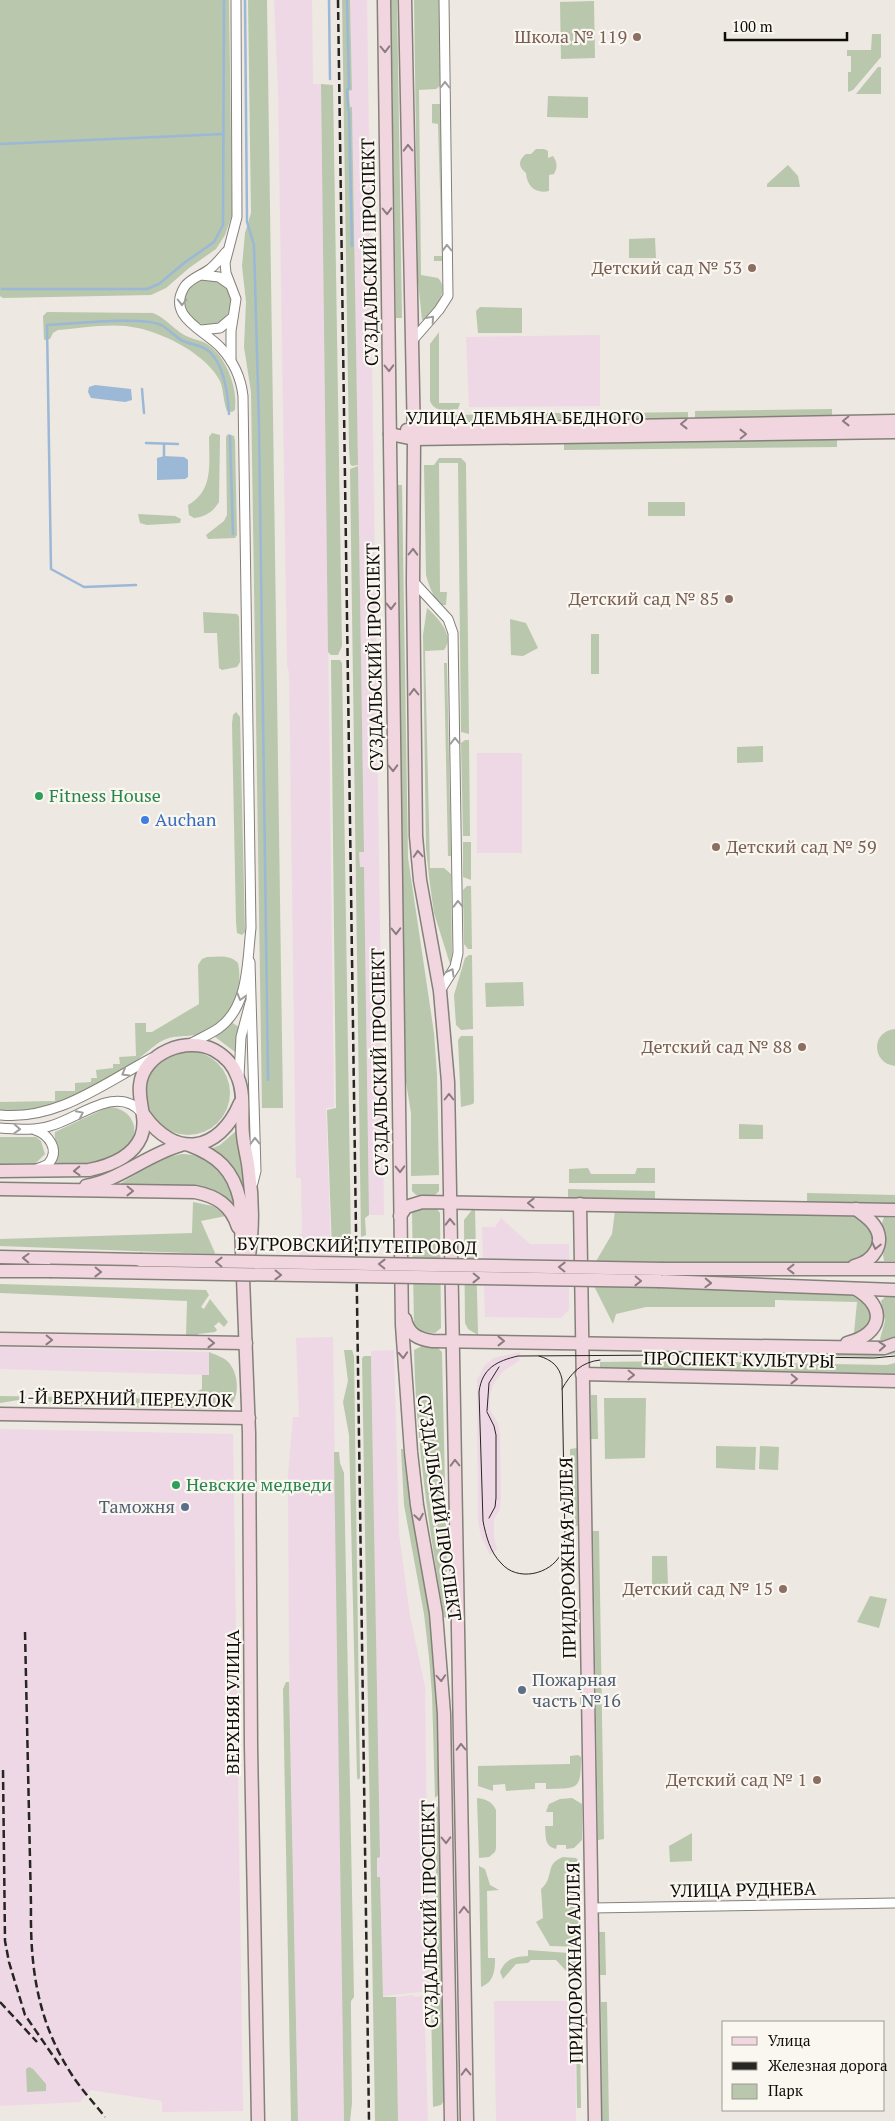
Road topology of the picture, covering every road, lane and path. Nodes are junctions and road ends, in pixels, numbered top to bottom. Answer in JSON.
{"nodes":[{"id":1,"x":236,"y":0,"type":"edge"},
{"id":2,"x":384,"y":0,"type":"edge"},
{"id":3,"x":405,"y":0,"type":"edge"},
{"id":4,"x":444,"y":0,"type":"edge"},
{"id":5,"x":226,"y":252,"type":"junction"},
{"id":6,"x":201,"y":275,"type":"junction"},
{"id":7,"x":229,"y":284,"type":"junction"},
{"id":8,"x":233,"y":316,"type":"junction"},
{"id":9,"x":201,"y":330,"type":"junction"},
{"id":10,"x":412,"y":341,"type":"junction"},
{"id":11,"x":230,"y":361,"type":"junction"},
{"id":12,"x":895,"y":420,"type":"edge"},
{"id":13,"x":895,"y":432,"type":"edge"},
{"id":14,"x":390,"y":434,"type":"junction"},
{"id":15,"x":414,"y":434,"type":"junction"},
{"id":16,"x":413,"y":581,"type":"junction"},
{"id":17,"x":249,"y":949,"type":"junction"},
{"id":18,"x":440,"y":991,"type":"junction"},
{"id":19,"x":252,"y":998,"type":"junction"},
{"id":20,"x":188,"y":1045,"type":"junction"},
{"id":21,"x":168,"y":1050,"type":"junction"},
{"id":22,"x":239,"y":1079,"type":"junction"},
{"id":23,"x":241,"y":1101,"type":"junction"},
{"id":24,"x":142,"y":1113,"type":"junction"},
{"id":25,"x":0,"y":1115,"type":"edge"},
{"id":26,"x":0,"y":1128,"type":"edge"},
{"id":27,"x":34,"y":1130,"type":"junction"},
{"id":28,"x":185,"y":1145,"type":"junction"},
{"id":29,"x":0,"y":1171,"type":"edge"},
{"id":30,"x":33,"y":1171,"type":"junction"},
{"id":31,"x":0,"y":1189,"type":"edge"},
{"id":32,"x":63,"y":1189,"type":"junction"},
{"id":33,"x":251,"y":1189,"type":"junction"},
{"id":34,"x":450,"y":1202,"type":"junction"},
{"id":35,"x":580,"y":1204,"type":"junction"},
{"id":36,"x":856,"y":1209,"type":"junction"},
{"id":37,"x":895,"y":1210,"type":"edge"},
{"id":38,"x":400,"y":1216,"type":"junction"},
{"id":39,"x":240,"y":1232,"type":"junction"},
{"id":40,"x":0,"y":1257,"type":"edge"},
{"id":41,"x":50,"y":1265,"type":"junction"},
{"id":42,"x":840,"y":1269,"type":"junction"},
{"id":43,"x":895,"y":1269,"type":"edge"},
{"id":44,"x":0,"y":1271,"type":"edge"},
{"id":45,"x":661,"y":1275,"type":"junction"},
{"id":46,"x":244,"y":1282,"type":"junction"},
{"id":47,"x":856,"y":1288,"type":"junction"},
{"id":48,"x":895,"y":1290,"type":"edge"},
{"id":49,"x":402,"y":1306,"type":"junction"},
{"id":50,"x":0,"y":1339,"type":"edge"},
{"id":51,"x":452,"y":1341,"type":"junction"},
{"id":52,"x":582,"y":1342,"type":"junction"},
{"id":53,"x":246,"y":1343,"type":"junction"},
{"id":54,"x":895,"y":1344,"type":"edge"},
{"id":55,"x":834,"y":1347,"type":"junction"},
{"id":56,"x":582,"y":1374,"type":"junction"},
{"id":57,"x":895,"y":1381,"type":"edge"},
{"id":58,"x":0,"y":1414,"type":"edge"},
{"id":59,"x":248,"y":1418,"type":"junction"},
{"id":60,"x":895,"y":1903,"type":"edge"},
{"id":61,"x":592,"y":1908,"type":"junction"},
{"id":62,"x":258,"y":2121,"type":"edge"},
{"id":63,"x":451,"y":2121,"type":"edge"},
{"id":64,"x":467,"y":2121,"type":"edge"},
{"id":65,"x":595,"y":2121,"type":"edge"}],
"edges":[{"from":1,"to":5,"type":"street"},
{"from":2,"to":14,"type":"main road","name":"СУЗДАЛЬСКИЙ ПРОСПЕКТ","one_way":true},
{"from":10,"to":3,"type":"main road","name":"СУЗДАЛЬСКИЙ ПРОСПЕКТ","one_way":true},
{"from":10,"to":4,"type":"street","one_way":true},
{"from":5,"to":6,"type":"street"},
{"from":5,"to":7,"type":"street"},
{"from":6,"to":7,"type":"street"},
{"from":6,"to":9,"type":"street","one_way":true},
{"from":7,"to":8,"type":"street"},
{"from":8,"to":9,"type":"street"},
{"from":8,"to":11,"type":"street"},
{"from":9,"to":11,"type":"street"},
{"from":10,"to":15,"type":"main road","name":"СУЗДАЛЬСКИЙ ПРОСПЕКТ"},
{"from":11,"to":17,"type":"street"},
{"from":12,"to":15,"type":"main road","name":"УЛИЦА ДЕМЬЯНА БЕДНОГО","one_way":true},
{"from":15,"to":13,"type":"main road","name":"УЛИЦА ДЕМЬЯНА БЕДНОГО","one_way":true},
{"from":14,"to":15,"type":"main road","name":"УЛИЦА ДЕМЬЯНА БЕДНОГО"},
{"from":14,"to":38,"type":"main road","name":"СУЗДАЛЬСКИЙ ПРОСПЕКТ","one_way":true},
{"from":16,"to":15,"type":"main road","name":"СУЗДАЛЬСКИЙ ПРОСПЕКТ","one_way":true},
{"from":18,"to":16,"type":"main road","name":"СУЗДАЛЬСКИЙ ПРОСПЕКТ","one_way":true},
{"from":18,"to":16,"type":"street","one_way":true},
{"from":17,"to":19,"type":"street"},
{"from":17,"to":20,"type":"street","one_way":true},
{"from":34,"to":18,"type":"main road","name":"СУЗДАЛЬСКИЙ ПРОСПЕКТ","one_way":true},
{"from":19,"to":22,"type":"street"},
{"from":33,"to":19,"type":"street","one_way":true},
{"from":20,"to":21,"type":"main road"},
{"from":20,"to":22,"type":"main road"},
{"from":21,"to":24,"type":"main road"},
{"from":21,"to":25,"type":"street","one_way":true},
{"from":22,"to":23,"type":"main road"},
{"from":23,"to":28,"type":"main road"},
{"from":23,"to":33,"type":"main road","name":"ВЕРХНЯЯ УЛИЦА"},
{"from":27,"to":24,"type":"street","one_way":true},
{"from":24,"to":28,"type":"main road"},
{"from":24,"to":30,"type":"main road","one_way":true},
{"from":26,"to":27,"type":"street","one_way":true},
{"from":27,"to":30,"type":"street"},
{"from":28,"to":32,"type":"main road"},
{"from":28,"to":39,"type":"main road","name":"ВЕРХНЯЯ УЛИЦА"},
{"from":29,"to":30,"type":"main road"},
{"from":31,"to":32,"type":"main road"},
{"from":32,"to":39,"type":"main road","one_way":true},
{"from":33,"to":46,"type":"main road","name":"ВЕРХНЯЯ УЛИЦА"},
{"from":35,"to":34,"type":"main road","one_way":true},
{"from":34,"to":38,"type":"main road"},
{"from":51,"to":34,"type":"main road","name":"СУЗДАЛЬСКИЙ ПРОСПЕКТ","one_way":true},
{"from":35,"to":36,"type":"main road"},
{"from":35,"to":52,"type":"main road","name":"ПРИДОРОЖНАЯ АЛЛЕЯ"},
{"from":36,"to":37,"type":"main road"},
{"from":36,"to":42,"type":"main road","one_way":true},
{"from":38,"to":49,"type":"main road","name":"СУЗДАЛЬСКИЙ ПРОСПЕКТ"},
{"from":39,"to":46,"type":"main road","name":"ВЕРХНЯЯ УЛИЦА"},
{"from":41,"to":40,"type":"main road","one_way":true},
{"from":41,"to":44,"type":"main road"},
{"from":41,"to":45,"type":"main road","name":"БУГРОВСКИЙ ПУТЕПРОВОД","bridge":true},
{"from":42,"to":43,"type":"main road"},
{"from":42,"to":45,"type":"main road","one_way":true},
{"from":45,"to":47,"type":"main road","one_way":true},
{"from":46,"to":53,"type":"main road","name":"ВЕРХНЯЯ УЛИЦА"},
{"from":47,"to":48,"type":"main road"},
{"from":47,"to":55,"type":"main road"},
{"from":49,"to":51,"type":"main road"},
{"from":49,"to":63,"type":"main road","name":"СУЗДАЛЬСКИЙ ПРОСПЕКТ","one_way":true},
{"from":50,"to":53,"type":"main road","one_way":true},
{"from":51,"to":52,"type":"main road","one_way":true},
{"from":64,"to":51,"type":"main road","name":"СУЗДАЛЬСКИЙ ПРОСПЕКТ","one_way":true},
{"from":52,"to":55,"type":"main road"},
{"from":52,"to":56,"type":"main road","name":"ПРИДОРОЖНАЯ АЛЛЕЯ"},
{"from":53,"to":59,"type":"main road","name":"ВЕРХНЯЯ УЛИЦА"},
{"from":55,"to":54,"type":"main road","one_way":true},
{"from":56,"to":57,"type":"main road","name":"ПРОСПЕКТ КУЛЬТУРЫ","one_way":true},
{"from":56,"to":61,"type":"main road","name":"ПРИДОРОЖНАЯ АЛЛЕЯ"},
{"from":58,"to":59,"type":"main road","name":"1-Й ВЕРХНИЙ ПЕРЕУЛОК"},
{"from":59,"to":62,"type":"main road","name":"ВЕРХНЯЯ УЛИЦА"},
{"from":60,"to":61,"type":"street","name":"УЛИЦА РУДНЕВА"},
{"from":61,"to":65,"type":"main road","name":"ПРИДОРОЖНАЯ АЛЛЕЯ"}]}
